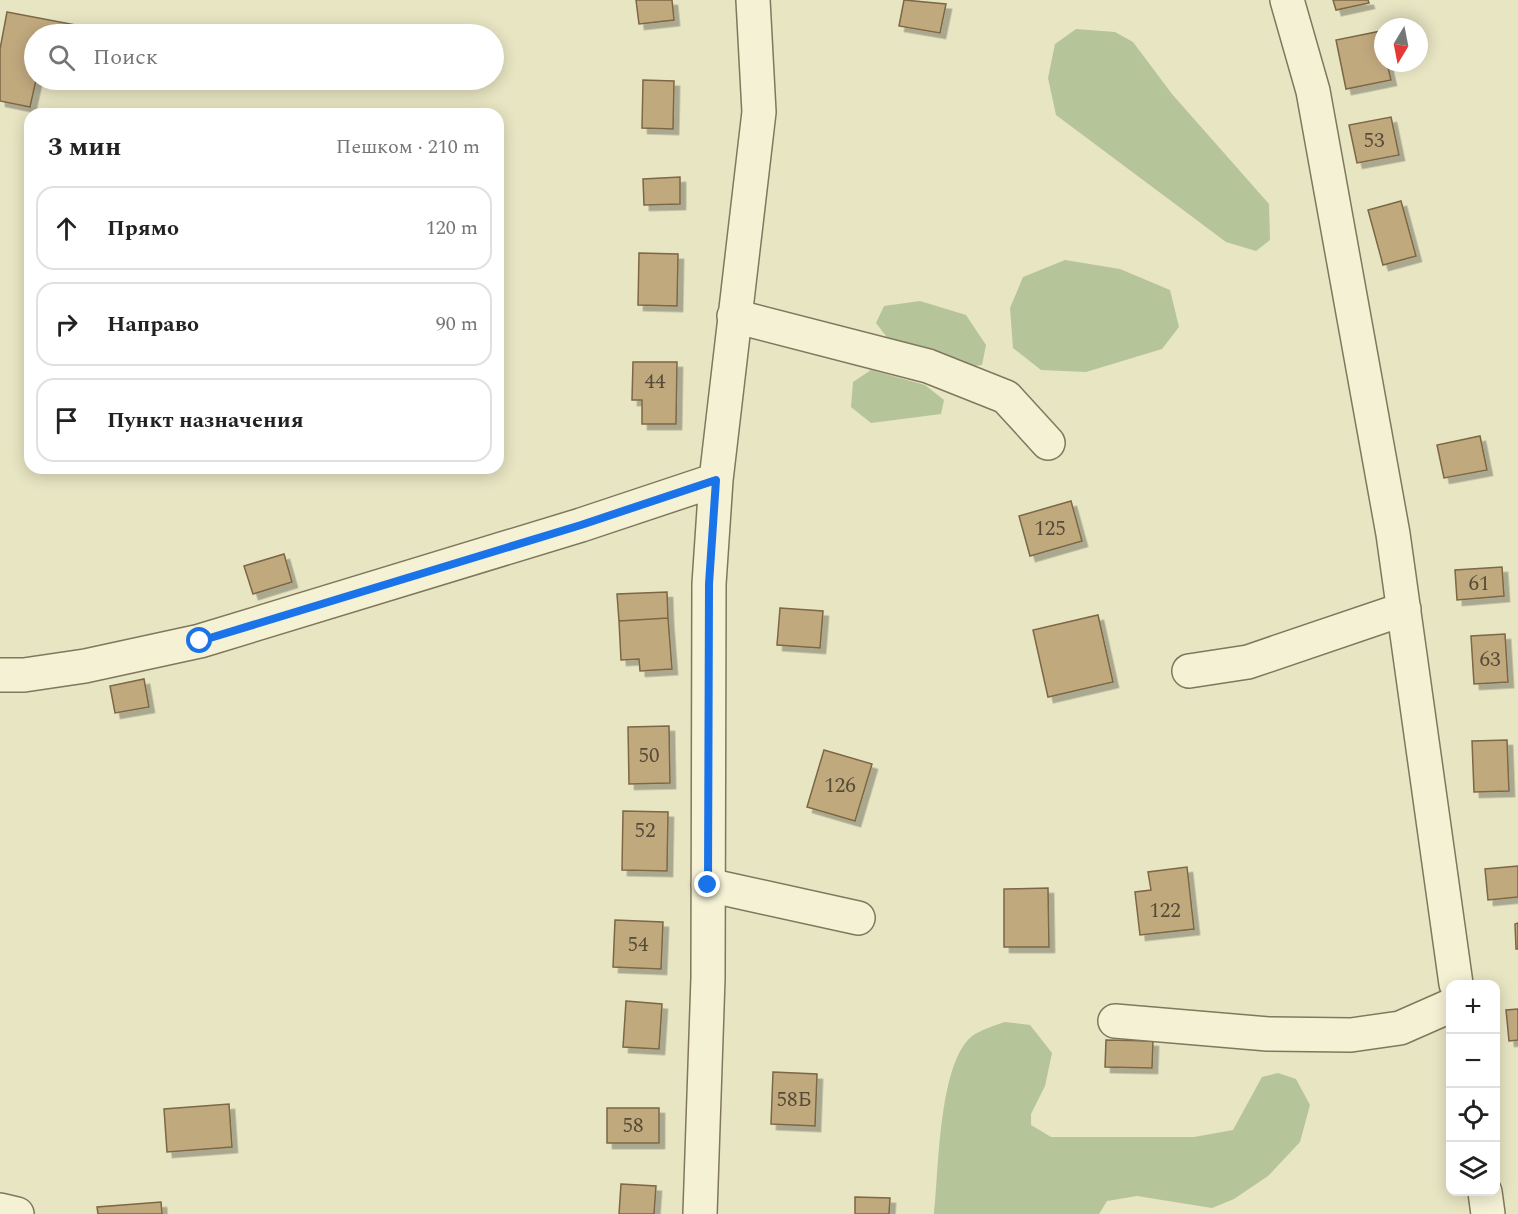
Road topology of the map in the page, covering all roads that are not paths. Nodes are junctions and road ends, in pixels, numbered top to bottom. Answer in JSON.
{"nodes":[{"id":1,"x":753,"y":0,"type":"edge"},
{"id":2,"x":1287,"y":0,"type":"edge"},
{"id":3,"x":734,"y":316,"type":"junction"},
{"id":4,"x":1048,"y":443,"type":"dead end"},
{"id":5,"x":716,"y":480,"type":"junction"},
{"id":6,"x":1404,"y":609,"type":"junction"},
{"id":7,"x":1189,"y":671,"type":"dead end"},
{"id":8,"x":0,"y":675,"type":"edge"},
{"id":9,"x":708,"y":885,"type":"junction"},
{"id":10,"x":858,"y":918,"type":"dead end"},
{"id":11,"x":1455,"y":980,"type":"edge"},
{"id":12,"x":1446,"y":1008,"type":"edge"},
{"id":13,"x":1115,"y":1021,"type":"dead end"},
{"id":14,"x":1486,"y":1196,"type":"edge"},
{"id":15,"x":0,"y":1210,"type":"edge"},
{"id":16,"x":17,"y":1214,"type":"edge"},
{"id":17,"x":700,"y":1214,"type":"edge"},
{"id":18,"x":1488,"y":1214,"type":"edge"}],
"edges":[{"from":1,"to":3,"type":"street"},
{"from":2,"to":6,"type":"street"},
{"from":3,"to":4,"type":"street"},
{"from":3,"to":5,"type":"street"},
{"from":5,"to":8,"type":"street"},
{"from":5,"to":9,"type":"street"},
{"from":6,"to":7,"type":"street"},
{"from":6,"to":11,"type":"street"},
{"from":9,"to":10,"type":"street"},
{"from":9,"to":17,"type":"street"},
{"from":12,"to":13,"type":"street"},
{"from":14,"to":18,"type":"street"},
{"from":15,"to":16,"type":"street"}]}
